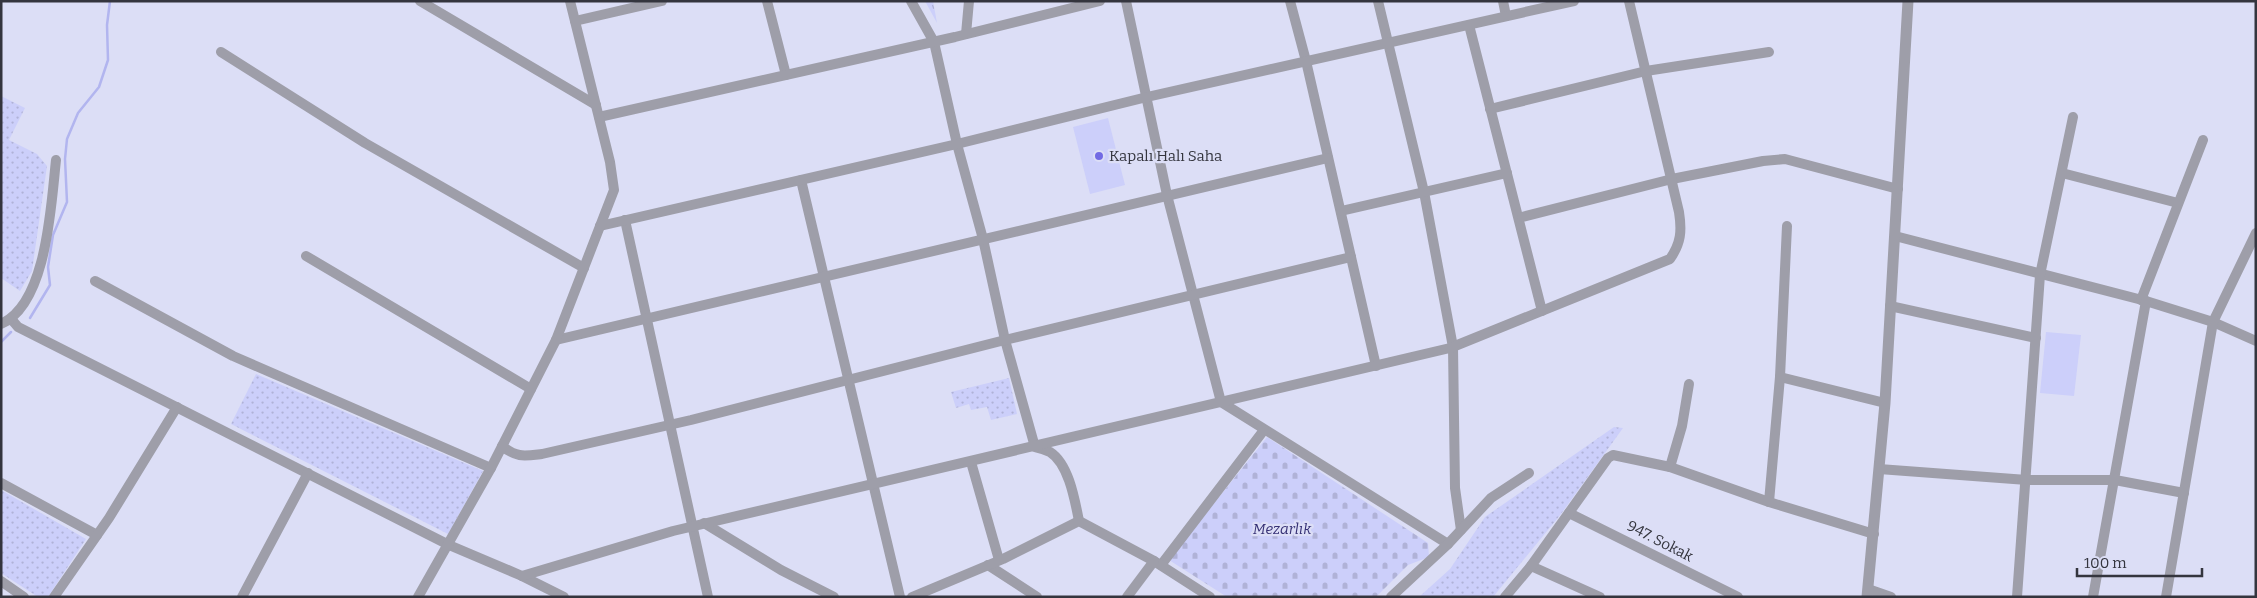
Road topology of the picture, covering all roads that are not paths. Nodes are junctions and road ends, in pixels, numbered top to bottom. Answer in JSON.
{"nodes":[{"id":1,"x":420,"y":1,"type":"edge"},
{"id":2,"x":570,"y":1,"type":"edge"},
{"id":3,"x":662,"y":1,"type":"edge"},
{"id":4,"x":767,"y":1,"type":"edge"},
{"id":5,"x":911,"y":1,"type":"edge"},
{"id":6,"x":969,"y":1,"type":"edge"},
{"id":7,"x":1100,"y":1,"type":"edge"},
{"id":8,"x":1126,"y":1,"type":"edge"},
{"id":9,"x":1290,"y":1,"type":"edge"},
{"id":10,"x":1378,"y":1,"type":"edge"},
{"id":11,"x":1503,"y":1,"type":"edge"},
{"id":12,"x":1574,"y":1,"type":"edge"},
{"id":13,"x":1629,"y":1,"type":"edge"},
{"id":14,"x":1908,"y":1,"type":"edge"},
{"id":15,"x":1506,"y":16,"type":"junction"},
{"id":16,"x":575,"y":21,"type":"junction"},
{"id":17,"x":1469,"y":25,"type":"junction"},
{"id":18,"x":966,"y":34,"type":"junction"},
{"id":19,"x":934,"y":42,"type":"junction"},
{"id":20,"x":1388,"y":43,"type":"junction"},
{"id":21,"x":221,"y":52,"type":"dead end"},
{"id":22,"x":1769,"y":52,"type":"dead end"},
{"id":23,"x":1306,"y":61,"type":"junction"},
{"id":24,"x":1646,"y":71,"type":"junction"},
{"id":25,"x":786,"y":75,"type":"junction"},
{"id":26,"x":1146,"y":97,"type":"junction"},
{"id":27,"x":596,"y":105,"type":"junction"},
{"id":28,"x":1490,"y":109,"type":"junction"},
{"id":29,"x":599,"y":117,"type":"junction"},
{"id":30,"x":2073,"y":118,"type":"dead end"},
{"id":31,"x":2203,"y":140,"type":"dead end"},
{"id":32,"x":957,"y":144,"type":"junction"},
{"id":33,"x":1328,"y":158,"type":"junction"},
{"id":34,"x":56,"y":160,"type":"dead end"},
{"id":35,"x":1506,"y":172,"type":"junction"},
{"id":36,"x":2062,"y":173,"type":"junction"},
{"id":37,"x":1672,"y":179,"type":"junction"},
{"id":38,"x":801,"y":180,"type":"junction"},
{"id":39,"x":1898,"y":190,"type":"junction"},
{"id":40,"x":1424,"y":192,"type":"junction"},
{"id":41,"x":1167,"y":195,"type":"junction"},
{"id":42,"x":2178,"y":203,"type":"junction"},
{"id":43,"x":1341,"y":211,"type":"junction"},
{"id":44,"x":1522,"y":217,"type":"dead end"},
{"id":45,"x":625,"y":220,"type":"junction"},
{"id":46,"x":600,"y":226,"type":"junction"},
{"id":47,"x":1787,"y":226,"type":"dead end"},
{"id":48,"x":2256,"y":233,"type":"edge"},
{"id":49,"x":1895,"y":236,"type":"junction"},
{"id":50,"x":983,"y":239,"type":"junction"},
{"id":51,"x":306,"y":256,"type":"dead end"},
{"id":52,"x":1351,"y":258,"type":"junction"},
{"id":53,"x":584,"y":268,"type":"junction"},
{"id":54,"x":2040,"y":275,"type":"junction"},
{"id":55,"x":825,"y":277,"type":"junction"},
{"id":56,"x":95,"y":281,"type":"dead end"},
{"id":57,"x":1192,"y":295,"type":"junction"},
{"id":58,"x":2143,"y":300,"type":"junction"},
{"id":59,"x":1890,"y":306,"type":"junction"},
{"id":60,"x":1542,"y":311,"type":"junction"},
{"id":61,"x":647,"y":319,"type":"junction"},
{"id":62,"x":12,"y":320,"type":"junction"},
{"id":63,"x":2213,"y":322,"type":"junction"},
{"id":64,"x":1,"y":324,"type":"edge"},
{"id":65,"x":2036,"y":338,"type":"junction"},
{"id":66,"x":556,"y":340,"type":"junction"},
{"id":67,"x":1005,"y":340,"type":"junction"},
{"id":68,"x":2256,"y":341,"type":"edge"},
{"id":69,"x":1453,"y":347,"type":"junction"},
{"id":70,"x":1376,"y":366,"type":"junction"},
{"id":71,"x":1780,"y":376,"type":"junction"},
{"id":72,"x":847,"y":379,"type":"junction"},
{"id":73,"x":1688,"y":384,"type":"dead end"},
{"id":74,"x":531,"y":389,"type":"junction"},
{"id":75,"x":1221,"y":402,"type":"junction"},
{"id":76,"x":1885,"y":403,"type":"junction"},
{"id":77,"x":177,"y":407,"type":"junction"},
{"id":78,"x":669,"y":425,"type":"junction"},
{"id":79,"x":1264,"y":430,"type":"junction"},
{"id":80,"x":502,"y":446,"type":"junction"},
{"id":81,"x":1035,"y":447,"type":"junction"},
{"id":82,"x":972,"y":462,"type":"junction"},
{"id":83,"x":1670,"y":467,"type":"junction"},
{"id":84,"x":491,"y":468,"type":"junction"},
{"id":85,"x":1878,"y":469,"type":"junction"},
{"id":86,"x":308,"y":473,"type":"junction"},
{"id":87,"x":1529,"y":473,"type":"dead end"},
{"id":88,"x":2027,"y":480,"type":"junction"},
{"id":89,"x":2115,"y":480,"type":"junction"},
{"id":90,"x":1,"y":483,"type":"edge"},
{"id":91,"x":873,"y":484,"type":"junction"},
{"id":92,"x":2184,"y":493,"type":"junction"},
{"id":93,"x":1769,"y":502,"type":"junction"},
{"id":94,"x":1569,"y":513,"type":"junction"},
{"id":95,"x":1079,"y":521,"type":"junction"},
{"id":96,"x":704,"y":523,"type":"junction"},
{"id":97,"x":693,"y":526,"type":"junction"},
{"id":98,"x":1461,"y":530,"type":"junction"},
{"id":99,"x":1874,"y":534,"type":"junction"},
{"id":100,"x":97,"y":535,"type":"junction"},
{"id":101,"x":1448,"y":544,"type":"junction"},
{"id":102,"x":449,"y":545,"type":"junction"},
{"id":103,"x":999,"y":560,"type":"junction"},
{"id":104,"x":1158,"y":563,"type":"junction"},
{"id":105,"x":988,"y":565,"type":"junction"},
{"id":106,"x":1530,"y":566,"type":"junction"},
{"id":107,"x":522,"y":576,"type":"junction"},
{"id":108,"x":1,"y":581,"type":"edge"},
{"id":109,"x":1867,"y":593,"type":"edge"},
{"id":110,"x":709,"y":596,"type":"edge"},
{"id":111,"x":24,"y":597,"type":"edge"},
{"id":112,"x":54,"y":597,"type":"edge"},
{"id":113,"x":242,"y":597,"type":"edge"},
{"id":114,"x":418,"y":597,"type":"edge"},
{"id":115,"x":564,"y":597,"type":"edge"},
{"id":116,"x":834,"y":597,"type":"edge"},
{"id":117,"x":900,"y":597,"type":"edge"},
{"id":118,"x":912,"y":597,"type":"edge"},
{"id":119,"x":1037,"y":597,"type":"edge"},
{"id":120,"x":1127,"y":597,"type":"edge"},
{"id":121,"x":1210,"y":597,"type":"edge"},
{"id":122,"x":1392,"y":597,"type":"edge"},
{"id":123,"x":1505,"y":597,"type":"edge"},
{"id":124,"x":1600,"y":597,"type":"edge"},
{"id":125,"x":1738,"y":597,"type":"edge"},
{"id":126,"x":1891,"y":597,"type":"edge"},
{"id":127,"x":2017,"y":597,"type":"edge"},
{"id":128,"x":2093,"y":597,"type":"edge"},
{"id":129,"x":2166,"y":597,"type":"edge"}],
"edges":[{"from":1,"to":27,"type":"street"},
{"from":2,"to":16,"type":"street"},
{"from":3,"to":16,"type":"street"},
{"from":4,"to":25,"type":"street"},
{"from":5,"to":19,"type":"street"},
{"from":6,"to":18,"type":"street"},
{"from":7,"to":18,"type":"street"},
{"from":8,"to":26,"type":"street"},
{"from":9,"to":23,"type":"street"},
{"from":10,"to":20,"type":"street"},
{"from":11,"to":15,"type":"street"},
{"from":12,"to":15,"type":"street"},
{"from":13,"to":24,"type":"street"},
{"from":14,"to":39,"type":"street"},
{"from":15,"to":17,"type":"street"},
{"from":16,"to":27,"type":"street"},
{"from":17,"to":20,"type":"street"},
{"from":17,"to":28,"type":"street"},
{"from":18,"to":19,"type":"street"},
{"from":19,"to":25,"type":"street"},
{"from":19,"to":32,"type":"street"},
{"from":20,"to":23,"type":"street"},
{"from":20,"to":40,"type":"street"},
{"from":21,"to":53,"type":"street"},
{"from":22,"to":24,"type":"street"},
{"from":23,"to":26,"type":"street"},
{"from":23,"to":33,"type":"street"},
{"from":24,"to":28,"type":"street"},
{"from":24,"to":37,"type":"street"},
{"from":25,"to":29,"type":"street"},
{"from":26,"to":32,"type":"street"},
{"from":26,"to":41,"type":"street"},
{"from":27,"to":29,"type":"street"},
{"from":28,"to":35,"type":"street"},
{"from":29,"to":46,"type":"street"},
{"from":30,"to":36,"type":"street"},
{"from":31,"to":42,"type":"street"},
{"from":32,"to":38,"type":"street"},
{"from":32,"to":50,"type":"street"},
{"from":33,"to":41,"type":"street"},
{"from":33,"to":43,"type":"street"},
{"from":34,"to":62,"type":"street"},
{"from":35,"to":40,"type":"street"},
{"from":35,"to":60,"type":"street"},
{"from":36,"to":42,"type":"street"},
{"from":36,"to":54,"type":"street"},
{"from":37,"to":39,"type":"street"},
{"from":37,"to":44,"type":"street"},
{"from":37,"to":60,"type":"street"},
{"from":38,"to":45,"type":"street"},
{"from":38,"to":55,"type":"street"},
{"from":39,"to":49,"type":"street"},
{"from":40,"to":43,"type":"street"},
{"from":40,"to":69,"type":"street"},
{"from":41,"to":50,"type":"street"},
{"from":41,"to":57,"type":"street"},
{"from":42,"to":58,"type":"street"},
{"from":43,"to":52,"type":"street"},
{"from":45,"to":46,"type":"street"},
{"from":45,"to":61,"type":"street"},
{"from":46,"to":53,"type":"street"},
{"from":47,"to":71,"type":"street"},
{"from":48,"to":63,"type":"street"},
{"from":49,"to":54,"type":"street"},
{"from":49,"to":59,"type":"street"},
{"from":50,"to":55,"type":"street"},
{"from":50,"to":67,"type":"street"},
{"from":51,"to":74,"type":"street"},
{"from":52,"to":57,"type":"street"},
{"from":52,"to":70,"type":"street"},
{"from":53,"to":66,"type":"street"},
{"from":54,"to":58,"type":"street"},
{"from":54,"to":65,"type":"street"},
{"from":55,"to":61,"type":"street"},
{"from":55,"to":72,"type":"street"},
{"from":56,"to":84,"type":"street"},
{"from":57,"to":67,"type":"street"},
{"from":57,"to":75,"type":"street"},
{"from":58,"to":63,"type":"street"},
{"from":58,"to":89,"type":"street"},
{"from":59,"to":65,"type":"street"},
{"from":59,"to":76,"type":"street"},
{"from":60,"to":69,"type":"street"},
{"from":61,"to":66,"type":"street"},
{"from":61,"to":78,"type":"street"},
{"from":62,"to":64,"type":"street"},
{"from":62,"to":77,"type":"street"},
{"from":63,"to":68,"type":"street"},
{"from":63,"to":92,"type":"street"},
{"from":65,"to":88,"type":"street"},
{"from":66,"to":74,"type":"street"},
{"from":67,"to":72,"type":"street"},
{"from":67,"to":81,"type":"street"},
{"from":69,"to":70,"type":"street"},
{"from":69,"to":98,"type":"street"},
{"from":70,"to":75,"type":"street"},
{"from":71,"to":76,"type":"street"},
{"from":71,"to":93,"type":"street"},
{"from":72,"to":78,"type":"street"},
{"from":72,"to":91,"type":"street"},
{"from":73,"to":83,"type":"street"},
{"from":74,"to":80,"type":"street"},
{"from":75,"to":79,"type":"street"},
{"from":75,"to":81,"type":"street"},
{"from":76,"to":85,"type":"street"},
{"from":77,"to":86,"type":"street"},
{"from":77,"to":100,"type":"street"},
{"from":78,"to":80,"type":"street"},
{"from":78,"to":97,"type":"street"},
{"from":79,"to":101,"type":"street"},
{"from":79,"to":104,"type":"street"},
{"from":80,"to":84,"type":"street"},
{"from":81,"to":82,"type":"street"},
{"from":81,"to":95,"type":"street"},
{"from":82,"to":91,"type":"street"},
{"from":82,"to":103,"type":"street"},
{"from":83,"to":93,"type":"street"},
{"from":83,"to":94,"type":"street"},
{"from":84,"to":102,"type":"street"},
{"from":85,"to":88,"type":"street"},
{"from":85,"to":99,"type":"street"},
{"from":86,"to":102,"type":"street"},
{"from":86,"to":113,"type":"street"},
{"from":87,"to":98,"type":"street"},
{"from":88,"to":89,"type":"street"},
{"from":88,"to":127,"type":"street"},
{"from":89,"to":92,"type":"street"},
{"from":89,"to":128,"type":"street"},
{"from":90,"to":100,"type":"street"},
{"from":91,"to":96,"type":"street"},
{"from":91,"to":117,"type":"street"},
{"from":92,"to":129,"type":"street"},
{"from":93,"to":99,"type":"street"},
{"from":94,"to":106,"type":"street"},
{"from":94,"to":125,"type":"street","name":"947. Sokak"},
{"from":95,"to":103,"type":"street"},
{"from":95,"to":104,"type":"street"},
{"from":96,"to":97,"type":"street"},
{"from":96,"to":116,"type":"street"},
{"from":97,"to":107,"type":"street"},
{"from":97,"to":110,"type":"street"},
{"from":98,"to":101,"type":"street"},
{"from":99,"to":109,"type":"street"},
{"from":100,"to":112,"type":"street"},
{"from":101,"to":122,"type":"street"},
{"from":102,"to":107,"type":"street"},
{"from":102,"to":114,"type":"street"},
{"from":103,"to":105,"type":"street"},
{"from":104,"to":120,"type":"street"},
{"from":104,"to":121,"type":"street"},
{"from":105,"to":118,"type":"street"},
{"from":105,"to":119,"type":"street"},
{"from":106,"to":123,"type":"street"},
{"from":106,"to":124,"type":"street"},
{"from":107,"to":115,"type":"street"},
{"from":108,"to":111,"type":"street"},
{"from":109,"to":126,"type":"street"}]}
